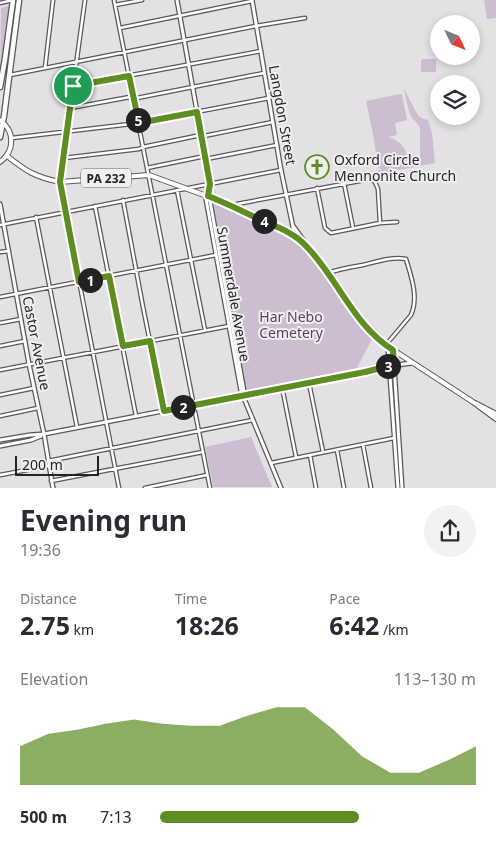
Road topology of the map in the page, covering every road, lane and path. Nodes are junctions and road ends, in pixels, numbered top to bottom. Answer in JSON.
{"nodes":[{"id":1,"x":13,"y":0,"type":"edge"},
{"id":2,"x":19,"y":0,"type":"edge"},
{"id":3,"x":53,"y":0,"type":"edge"},
{"id":4,"x":85,"y":0,"type":"edge"},
{"id":5,"x":114,"y":0,"type":"edge"},
{"id":6,"x":142,"y":0,"type":"edge"},
{"id":7,"x":177,"y":0,"type":"edge"},
{"id":8,"x":252,"y":1,"type":"edge"},
{"id":9,"x":0,"y":2,"type":"edge"},
{"id":10,"x":115,"y":5,"type":"junction"},
{"id":11,"x":180,"y":16,"type":"junction"},
{"id":12,"x":305,"y":18,"type":"dead end"},
{"id":13,"x":256,"y":26,"type":"junction"},
{"id":14,"x":120,"y":28,"type":"junction"},
{"id":15,"x":184,"y":40,"type":"junction"},
{"id":16,"x":261,"y":51,"type":"junction"},
{"id":17,"x":125,"y":52,"type":"junction"},
{"id":18,"x":77,"y":62,"type":"junction"},
{"id":19,"x":189,"y":64,"type":"junction"},
{"id":20,"x":45,"y":68,"type":"junction"},
{"id":21,"x":264,"y":73,"type":"junction"},
{"id":22,"x":10,"y":74,"type":"junction"},
{"id":23,"x":129,"y":76,"type":"junction"},
{"id":24,"x":73,"y":86,"type":"junction"},
{"id":25,"x":0,"y":87,"type":"edge"},
{"id":26,"x":193,"y":87,"type":"junction"},
{"id":27,"x":134,"y":98,"type":"junction"},
{"id":28,"x":269,"y":98,"type":"junction"},
{"id":29,"x":70,"y":108,"type":"junction"},
{"id":30,"x":197,"y":112,"type":"junction"},
{"id":31,"x":2,"y":121,"type":"edge"},
{"id":32,"x":273,"y":122,"type":"junction"},
{"id":33,"x":139,"y":123,"type":"junction"},
{"id":34,"x":67,"y":132,"type":"junction"},
{"id":35,"x":201,"y":135,"type":"junction"},
{"id":36,"x":0,"y":137,"type":"edge"},
{"id":37,"x":12,"y":138,"type":"junction"},
{"id":38,"x":277,"y":145,"type":"junction"},
{"id":39,"x":143,"y":146,"type":"junction"},
{"id":40,"x":7,"y":156,"type":"junction"},
{"id":41,"x":64,"y":158,"type":"junction"},
{"id":42,"x":206,"y":158,"type":"junction"},
{"id":43,"x":0,"y":162,"type":"edge"},
{"id":44,"x":147,"y":168,"type":"junction"},
{"id":45,"x":281,"y":170,"type":"junction"},
{"id":46,"x":149,"y":175,"type":"junction"},
{"id":47,"x":60,"y":182,"type":"junction"},
{"id":48,"x":344,"y":183,"type":"junction"},
{"id":49,"x":210,"y":184,"type":"junction"},
{"id":50,"x":186,"y":188,"type":"junction"},
{"id":51,"x":317,"y":188,"type":"junction"},
{"id":52,"x":176,"y":190,"type":"junction"},
{"id":53,"x":286,"y":194,"type":"junction"},
{"id":54,"x":152,"y":195,"type":"junction"},
{"id":55,"x":208,"y":196,"type":"junction"},
{"id":56,"x":123,"y":200,"type":"junction"},
{"id":57,"x":0,"y":204,"type":"edge"},
{"id":58,"x":95,"y":206,"type":"junction"},
{"id":59,"x":232,"y":206,"type":"junction"},
{"id":60,"x":65,"y":212,"type":"junction"},
{"id":61,"x":36,"y":217,"type":"junction"},
{"id":62,"x":397,"y":222,"type":"dead end"},
{"id":63,"x":380,"y":223,"type":"junction"},
{"id":64,"x":2,"y":224,"type":"edge"},
{"id":65,"x":293,"y":225,"type":"junction"},
{"id":66,"x":354,"y":229,"type":"junction"},
{"id":67,"x":293,"y":234,"type":"junction"},
{"id":68,"x":309,"y":248,"type":"junction"},
{"id":69,"x":9,"y":251,"type":"junction"},
{"id":70,"x":0,"y":252,"type":"edge"},
{"id":71,"x":218,"y":254,"type":"junction"},
{"id":72,"x":190,"y":260,"type":"junction"},
{"id":73,"x":166,"y":265,"type":"junction"},
{"id":74,"x":136,"y":271,"type":"junction"},
{"id":75,"x":328,"y":273,"type":"junction"},
{"id":76,"x":109,"y":276,"type":"junction"},
{"id":77,"x":79,"y":282,"type":"junction"},
{"id":78,"x":50,"y":287,"type":"junction"},
{"id":79,"x":16,"y":294,"type":"junction"},
{"id":80,"x":0,"y":297,"type":"edge"},
{"id":81,"x":21,"y":319,"type":"junction"},
{"id":82,"x":0,"y":323,"type":"edge"},
{"id":83,"x":230,"y":325,"type":"junction"},
{"id":84,"x":205,"y":330,"type":"junction"},
{"id":85,"x":180,"y":335,"type":"junction"},
{"id":86,"x":25,"y":341,"type":"junction"},
{"id":87,"x":150,"y":341,"type":"junction"},
{"id":88,"x":0,"y":346,"type":"edge"},
{"id":89,"x":123,"y":346,"type":"junction"},
{"id":90,"x":389,"y":349,"type":"junction"},
{"id":91,"x":93,"y":352,"type":"junction"},
{"id":92,"x":63,"y":357,"type":"junction"},
{"id":93,"x":412,"y":363,"type":"junction"},
{"id":94,"x":29,"y":364,"type":"junction"},
{"id":95,"x":391,"y":366,"type":"junction"},
{"id":96,"x":380,"y":368,"type":"junction"},
{"id":97,"x":0,"y":370,"type":"edge"},
{"id":98,"x":309,"y":382,"type":"junction"},
{"id":99,"x":34,"y":388,"type":"junction"},
{"id":100,"x":282,"y":388,"type":"junction"},
{"id":101,"x":0,"y":395,"type":"edge"},
{"id":102,"x":243,"y":395,"type":"junction"},
{"id":103,"x":473,"y":402,"type":"junction"},
{"id":104,"x":194,"y":406,"type":"junction"},
{"id":105,"x":38,"y":408,"type":"junction"},
{"id":106,"x":164,"y":411,"type":"junction"},
{"id":107,"x":496,"y":412,"type":"edge"},
{"id":108,"x":0,"y":416,"type":"edge"},
{"id":109,"x":136,"y":416,"type":"junction"},
{"id":110,"x":496,"y":419,"type":"edge"},
{"id":111,"x":253,"y":420,"type":"junction"},
{"id":112,"x":107,"y":422,"type":"junction"},
{"id":113,"x":77,"y":427,"type":"junction"},
{"id":114,"x":199,"y":431,"type":"junction"},
{"id":115,"x":44,"y":434,"type":"junction"},
{"id":116,"x":396,"y":438,"type":"junction"},
{"id":117,"x":0,"y":440,"type":"edge"},
{"id":118,"x":363,"y":444,"type":"junction"},
{"id":119,"x":0,"y":446,"type":"edge"},
{"id":120,"x":111,"y":448,"type":"junction"},
{"id":121,"x":337,"y":450,"type":"junction"},
{"id":122,"x":203,"y":452,"type":"junction"},
{"id":123,"x":323,"y":452,"type":"junction"},
{"id":124,"x":310,"y":455,"type":"junction"},
{"id":125,"x":296,"y":458,"type":"junction"},
{"id":126,"x":48,"y":461,"type":"junction"},
{"id":127,"x":271,"y":463,"type":"junction"},
{"id":128,"x":48,"y":466,"type":"junction"},
{"id":129,"x":115,"y":469,"type":"junction"},
{"id":130,"x":0,"y":475,"type":"edge"},
{"id":131,"x":208,"y":475,"type":"junction"},
{"id":132,"x":52,"y":482,"type":"junction"},
{"id":133,"x":53,"y":488,"type":"edge"},
{"id":134,"x":119,"y":488,"type":"edge"},
{"id":135,"x":145,"y":488,"type":"edge"},
{"id":136,"x":210,"y":488,"type":"edge"},
{"id":137,"x":281,"y":488,"type":"edge"},
{"id":138,"x":316,"y":488,"type":"edge"},
{"id":139,"x":344,"y":488,"type":"edge"},
{"id":140,"x":371,"y":488,"type":"edge"},
{"id":141,"x":398,"y":488,"type":"edge"},
{"id":142,"x":402,"y":488,"type":"edge"}],
"edges":[{"from":1,"to":9,"type":"street"},
{"from":1,"to":25,"type":"highway"},
{"from":2,"to":22,"type":"highway"},
{"from":3,"to":20,"type":"street"},
{"from":4,"to":18,"type":"street"},
{"from":5,"to":10,"type":"street"},
{"from":6,"to":10,"type":"street"},
{"from":7,"to":11,"type":"main road","name":"Summerdale Avenue"},
{"from":8,"to":11,"type":"street"},
{"from":8,"to":13,"type":"main road","name":"Langdon Street"},
{"from":10,"to":14,"type":"street"},
{"from":11,"to":14,"type":"street"},
{"from":11,"to":15,"type":"main road","name":"Summerdale Avenue"},
{"from":12,"to":13,"type":"street"},
{"from":13,"to":15,"type":"street"},
{"from":13,"to":16,"type":"main road","name":"Langdon Street"},
{"from":14,"to":17,"type":"street"},
{"from":15,"to":17,"type":"street"},
{"from":15,"to":19,"type":"main road","name":"Summerdale Avenue"},
{"from":16,"to":19,"type":"street"},
{"from":16,"to":21,"type":"main road","name":"Langdon Street"},
{"from":17,"to":18,"type":"street"},
{"from":17,"to":23,"type":"street"},
{"from":18,"to":20,"type":"street"},
{"from":18,"to":24,"type":"street"},
{"from":19,"to":23,"type":"street"},
{"from":19,"to":26,"type":"main road","name":"Summerdale Avenue"},
{"from":20,"to":22,"type":"street"},
{"from":21,"to":26,"type":"street"},
{"from":21,"to":28,"type":"main road","name":"Langdon Street"},
{"from":22,"to":31,"type":"highway"},
{"from":23,"to":24,"type":"street"},
{"from":23,"to":27,"type":"street"},
{"from":24,"to":29,"type":"street"},
{"from":26,"to":27,"type":"street"},
{"from":26,"to":30,"type":"main road","name":"Summerdale Avenue"},
{"from":27,"to":29,"type":"street"},
{"from":27,"to":33,"type":"street"},
{"from":28,"to":30,"type":"street"},
{"from":28,"to":32,"type":"main road","name":"Langdon Street"},
{"from":29,"to":34,"type":"street"},
{"from":30,"to":33,"type":"street"},
{"from":30,"to":35,"type":"main road","name":"Summerdale Avenue"},
{"from":31,"to":36,"type":"highway"},
{"from":31,"to":37,"type":"main road"},
{"from":32,"to":35,"type":"street"},
{"from":32,"to":38,"type":"main road","name":"Langdon Street"},
{"from":33,"to":34,"type":"street"},
{"from":33,"to":39,"type":"street"},
{"from":34,"to":37,"type":"street"},
{"from":34,"to":41,"type":"street"},
{"from":35,"to":39,"type":"street"},
{"from":35,"to":42,"type":"main road","name":"Summerdale Avenue"},
{"from":37,"to":40,"type":"main road"},
{"from":38,"to":42,"type":"street"},
{"from":38,"to":45,"type":"main road","name":"Langdon Street"},
{"from":39,"to":41,"type":"street"},
{"from":39,"to":44,"type":"street"},
{"from":40,"to":43,"type":"main road"},
{"from":40,"to":47,"type":"main road","number":"PA 232"},
{"from":41,"to":47,"type":"street"},
{"from":42,"to":44,"type":"street"},
{"from":42,"to":49,"type":"main road","name":"Summerdale Avenue"},
{"from":44,"to":46,"type":"street"},
{"from":45,"to":49,"type":"street"},
{"from":45,"to":53,"type":"main road","name":"Langdon Street"},
{"from":46,"to":47,"type":"main road","number":"PA 232"},
{"from":46,"to":50,"type":"main road","number":"PA 232"},
{"from":46,"to":54,"type":"street"},
{"from":47,"to":60,"type":"street"},
{"from":48,"to":51,"type":"street"},
{"from":48,"to":63,"type":"street"},
{"from":48,"to":66,"type":"street"},
{"from":49,"to":50,"type":"street"},
{"from":49,"to":55,"type":"main road","name":"Summerdale Avenue"},
{"from":50,"to":52,"type":"street"},
{"from":50,"to":55,"type":"main road","number":"PA 232"},
{"from":51,"to":53,"type":"street"},
{"from":51,"to":66,"type":"street"},
{"from":52,"to":54,"type":"street"},
{"from":52,"to":72,"type":"street"},
{"from":53,"to":59,"type":"street"},
{"from":53,"to":65,"type":"main road","name":"Langdon Street"},
{"from":54,"to":56,"type":"street"},
{"from":54,"to":73,"type":"street"},
{"from":55,"to":59,"type":"main road","number":"PA 232"},
{"from":55,"to":71,"type":"main road","name":"Summerdale Avenue"},
{"from":56,"to":58,"type":"street"},
{"from":56,"to":74,"type":"street"},
{"from":57,"to":64,"type":"main road","name":"Castor Avenue"},
{"from":58,"to":60,"type":"street"},
{"from":58,"to":76,"type":"street"},
{"from":59,"to":67,"type":"main road","number":"PA 232"},
{"from":60,"to":61,"type":"street"},
{"from":60,"to":77,"type":"street"},
{"from":61,"to":64,"type":"street"},
{"from":61,"to":78,"type":"street"},
{"from":62,"to":63,"type":"street"},
{"from":63,"to":66,"type":"street"},
{"from":64,"to":69,"type":"main road","name":"Castor Avenue"},
{"from":65,"to":67,"type":"main road","name":"Langdon Street"},
{"from":65,"to":68,"type":"main road"},
{"from":67,"to":68,"type":"main road","number":"PA 232"},
{"from":68,"to":75,"type":"main road","number":"PA 232"},
{"from":69,"to":70,"type":"street"},
{"from":69,"to":79,"type":"main road","name":"Castor Avenue"},
{"from":71,"to":72,"type":"street"},
{"from":71,"to":83,"type":"main road","name":"Summerdale Avenue"},
{"from":72,"to":73,"type":"street"},
{"from":72,"to":84,"type":"street"},
{"from":73,"to":74,"type":"street"},
{"from":73,"to":85,"type":"street"},
{"from":74,"to":76,"type":"street"},
{"from":74,"to":87,"type":"street"},
{"from":75,"to":90,"type":"main road","number":"PA 232"},
{"from":75,"to":90,"type":"street"},
{"from":76,"to":77,"type":"street"},
{"from":76,"to":89,"type":"street"},
{"from":77,"to":78,"type":"street"},
{"from":77,"to":91,"type":"street"},
{"from":78,"to":79,"type":"street"},
{"from":78,"to":92,"type":"street"},
{"from":79,"to":80,"type":"street"},
{"from":79,"to":81,"type":"main road","name":"Castor Avenue"},
{"from":81,"to":82,"type":"street"},
{"from":81,"to":86,"type":"main road","name":"Castor Avenue"},
{"from":83,"to":84,"type":"street"},
{"from":83,"to":102,"type":"main road","name":"Summerdale Avenue"},
{"from":84,"to":85,"type":"street"},
{"from":85,"to":87,"type":"street"},
{"from":85,"to":104,"type":"street"},
{"from":86,"to":88,"type":"street"},
{"from":86,"to":94,"type":"main road","name":"Castor Avenue"},
{"from":87,"to":89,"type":"street"},
{"from":87,"to":106,"type":"street"},
{"from":89,"to":91,"type":"street"},
{"from":89,"to":109,"type":"street"},
{"from":90,"to":93,"type":"main road","number":"PA 232"},
{"from":90,"to":95,"type":"main road"},
{"from":90,"to":96,"type":"main road"},
{"from":91,"to":92,"type":"street"},
{"from":91,"to":112,"type":"street"},
{"from":92,"to":94,"type":"street"},
{"from":92,"to":113,"type":"street"},
{"from":93,"to":95,"type":"main road"},
{"from":93,"to":103,"type":"main road","number":"PA 232"},
{"from":94,"to":97,"type":"street"},
{"from":94,"to":99,"type":"main road","name":"Castor Avenue"},
{"from":95,"to":96,"type":"main road"},
{"from":95,"to":116,"type":"main road"},
{"from":96,"to":98,"type":"main road"},
{"from":98,"to":100,"type":"main road"},
{"from":98,"to":123,"type":"street"},
{"from":99,"to":101,"type":"street"},
{"from":99,"to":105,"type":"main road","name":"Castor Avenue"},
{"from":100,"to":102,"type":"main road"},
{"from":100,"to":125,"type":"street"},
{"from":102,"to":104,"type":"main road"},
{"from":102,"to":111,"type":"main road","name":"Summerdale Avenue"},
{"from":103,"to":107,"type":"main road","number":"PA 232"},
{"from":103,"to":110,"type":"main road","number":"PA 232"},
{"from":104,"to":106,"type":"main road"},
{"from":104,"to":114,"type":"street"},
{"from":105,"to":108,"type":"street"},
{"from":105,"to":115,"type":"main road","name":"Castor Avenue"},
{"from":106,"to":109,"type":"main road"},
{"from":109,"to":112,"type":"main road"},
{"from":111,"to":114,"type":"street"},
{"from":111,"to":127,"type":"main road","name":"Summerdale Avenue"},
{"from":112,"to":113,"type":"main road"},
{"from":112,"to":120,"type":"street"},
{"from":113,"to":115,"type":"main road"},
{"from":114,"to":120,"type":"street"},
{"from":114,"to":122,"type":"street"},
{"from":115,"to":117,"type":"main road"},
{"from":115,"to":119,"type":"main road"},
{"from":115,"to":126,"type":"main road","name":"Castor Avenue"},
{"from":116,"to":118,"type":"street"},
{"from":116,"to":141,"type":"main road"},
{"from":116,"to":142,"type":"main road"},
{"from":118,"to":121,"type":"street"},
{"from":118,"to":140,"type":"street"},
{"from":120,"to":126,"type":"street"},
{"from":120,"to":129,"type":"street"},
{"from":121,"to":123,"type":"street"},
{"from":121,"to":139,"type":"street"},
{"from":122,"to":129,"type":"street"},
{"from":122,"to":131,"type":"street"},
{"from":123,"to":124,"type":"street"},
{"from":124,"to":125,"type":"street"},
{"from":124,"to":138,"type":"street"},
{"from":125,"to":127,"type":"street"},
{"from":126,"to":128,"type":"main road","name":"Castor Avenue"},
{"from":127,"to":137,"type":"main road","name":"Summerdale Avenue"},
{"from":128,"to":130,"type":"street"},
{"from":128,"to":132,"type":"main road","name":"Castor Avenue"},
{"from":129,"to":132,"type":"street"},
{"from":129,"to":134,"type":"street"},
{"from":131,"to":135,"type":"street"},
{"from":131,"to":136,"type":"street"},
{"from":132,"to":133,"type":"main road","name":"Castor Avenue"}]}
